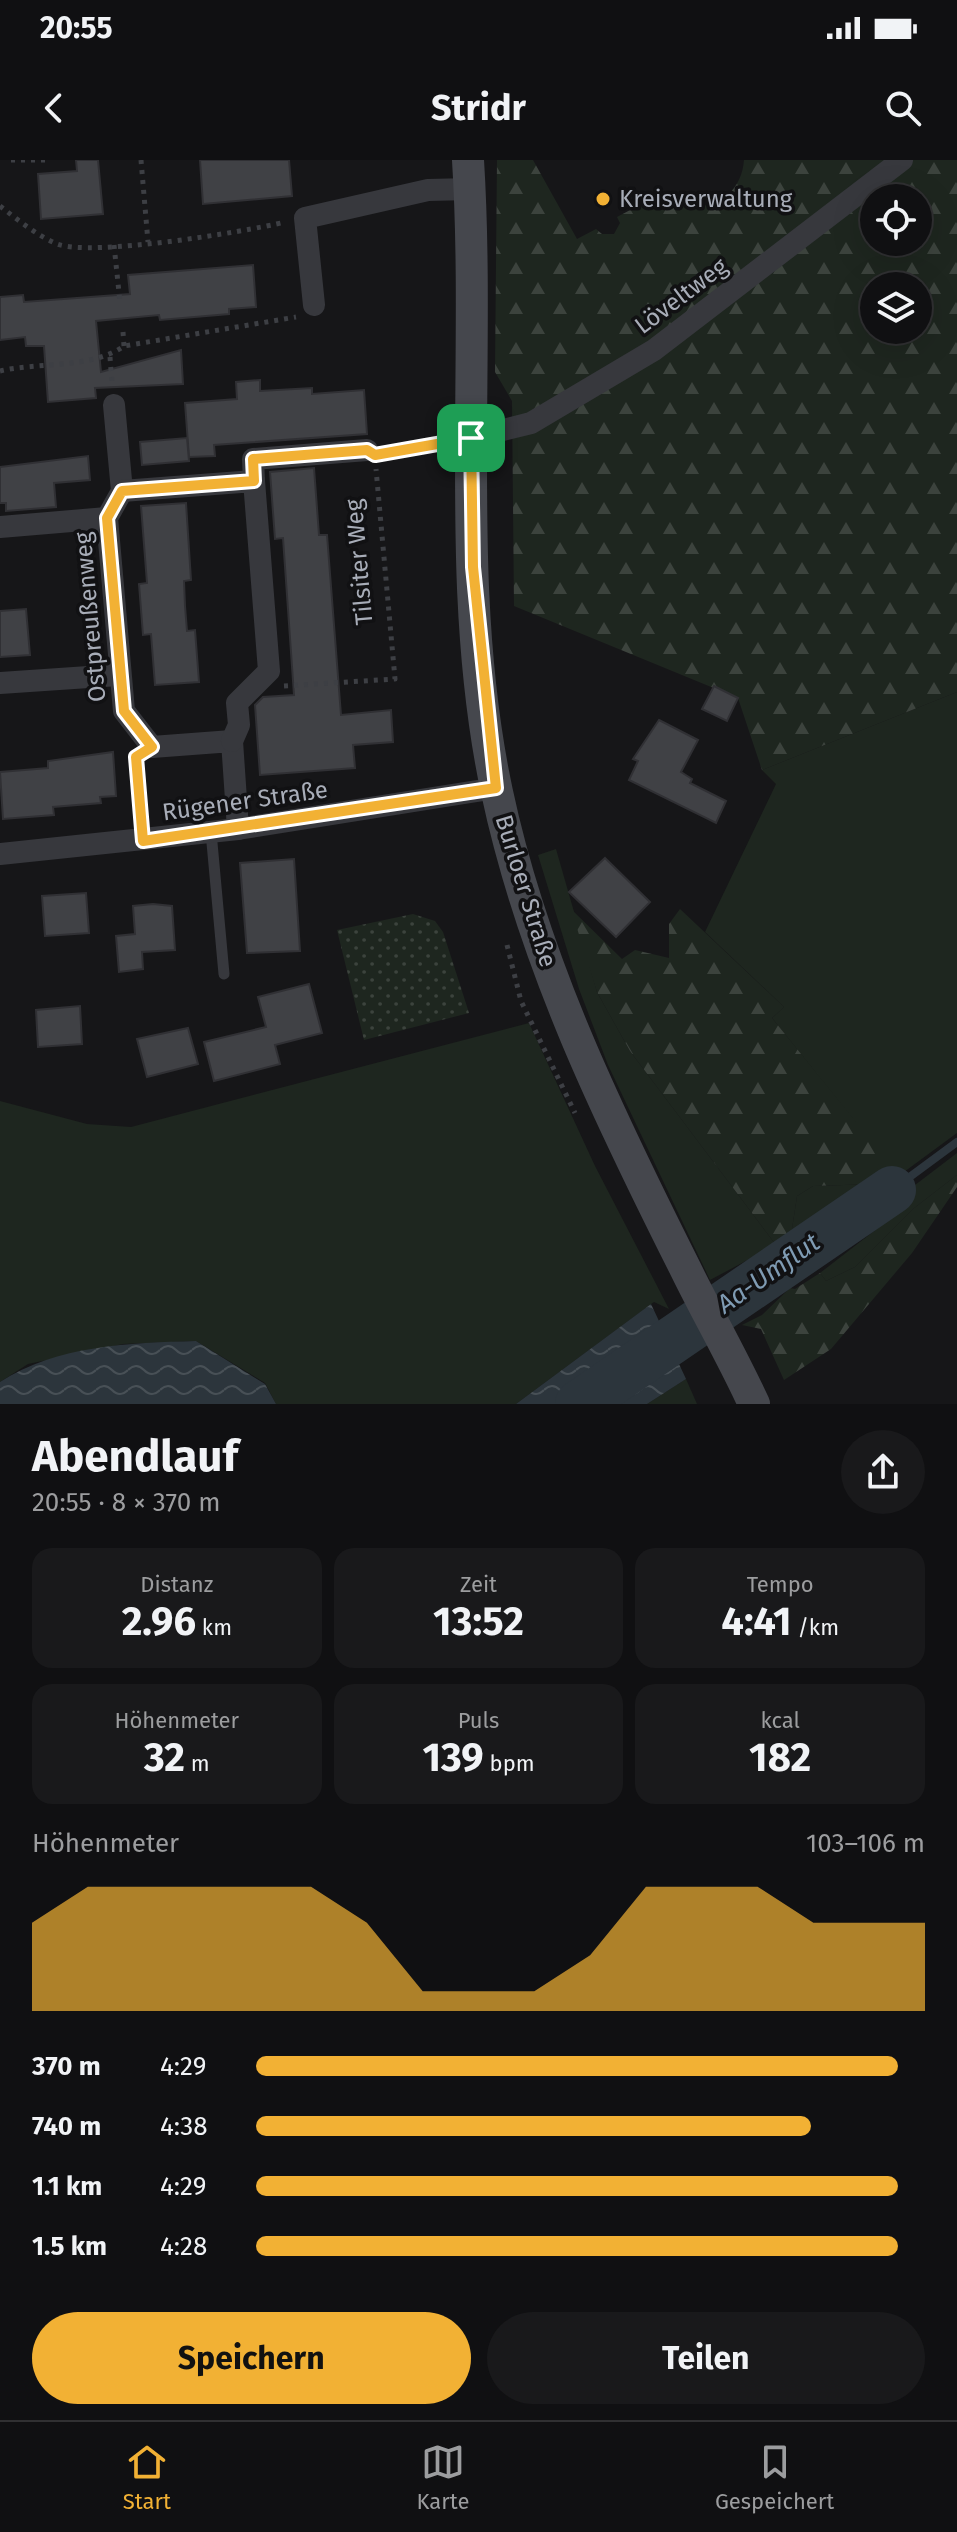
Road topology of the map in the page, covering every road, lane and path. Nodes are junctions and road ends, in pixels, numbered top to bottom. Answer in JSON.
{"nodes":[{"id":1,"x":11,"y":160,"type":"edge"},
{"id":2,"x":51,"y":160,"type":"edge"},
{"id":3,"x":141,"y":160,"type":"edge"},
{"id":4,"x":902,"y":160,"type":"edge"},
{"id":5,"x":469,"y":174,"type":"edge"},
{"id":6,"x":0,"y":206,"type":"edge"},
{"id":7,"x":305,"y":218,"type":"junction"},
{"id":8,"x":148,"y":242,"type":"junction"},
{"id":9,"x":114,"y":245,"type":"junction"},
{"id":10,"x":120,"y":302,"type":"dead end"},
{"id":11,"x":314,"y":305,"type":"joint"},
{"id":12,"x":123,"y":332,"type":"dead end"},
{"id":13,"x":124,"y":346,"type":"junction"},
{"id":14,"x":0,"y":371,"type":"edge"},
{"id":15,"x":114,"y":405,"type":"dead end"},
{"id":16,"x":471,"y":438,"type":"junction"},
{"id":17,"x":371,"y":452,"type":"junction"},
{"id":18,"x":254,"y":481,"type":"junction"},
{"id":19,"x":122,"y":491,"type":"junction"},
{"id":20,"x":107,"y":518,"type":"junction"},
{"id":21,"x":0,"y":527,"type":"edge"},
{"id":22,"x":269,"y":671,"type":"junction"},
{"id":23,"x":118,"y":675,"type":"junction"},
{"id":24,"x":0,"y":683,"type":"edge"},
{"id":25,"x":232,"y":741,"type":"junction"},
{"id":26,"x":152,"y":747,"type":"junction"},
{"id":27,"x":496,"y":788,"type":"junction"},
{"id":28,"x":238,"y":829,"type":"junction"},
{"id":29,"x":211,"y":832,"type":"junction"},
{"id":30,"x":143,"y":841,"type":"junction"},
{"id":31,"x":0,"y":854,"type":"edge"},
{"id":32,"x":224,"y":974,"type":"dead end"},
{"id":33,"x":748,"y":1390,"type":"edge"}],
"edges":[{"from":1,"to":2,"type":"path"},
{"from":3,"to":8,"type":"path"},
{"from":4,"to":16,"type":"street","name":"Löveltweg"},
{"from":5,"to":7,"type":"street","name":"Burloer Straße"},
{"from":5,"to":16,"type":"main road","name":"Burloer Straße"},
{"from":6,"to":9,"type":"path"},
{"from":7,"to":8,"type":"path"},
{"from":7,"to":11,"type":"street"},
{"from":8,"to":9,"type":"path"},
{"from":9,"to":10,"type":"path"},
{"from":11,"to":13,"type":"path"},
{"from":12,"to":13,"type":"path"},
{"from":13,"to":14,"type":"path"},
{"from":15,"to":19,"type":"street"},
{"from":16,"to":17,"type":"path"},
{"from":16,"to":27,"type":"main road","name":"Burloer Straße"},
{"from":17,"to":18,"type":"street"},
{"from":17,"to":22,"type":"path","name":"Tilsiter Weg"},
{"from":18,"to":19,"type":"street"},
{"from":18,"to":22,"type":"street"},
{"from":19,"to":20,"type":"street","name":"Ostpreußenweg"},
{"from":20,"to":21,"type":"street"},
{"from":20,"to":23,"type":"street","name":"Ostpreußenweg"},
{"from":22,"to":25,"type":"street"},
{"from":23,"to":24,"type":"street"},
{"from":23,"to":26,"type":"street","name":"Ostpreußenweg"},
{"from":25,"to":26,"type":"street"},
{"from":25,"to":28,"type":"street"},
{"from":26,"to":30,"type":"path"},
{"from":27,"to":28,"type":"street","name":"Rügener Straße"},
{"from":27,"to":33,"type":"main road","name":"Burloer Straße"},
{"from":28,"to":29,"type":"street","name":"Rügener Straße"},
{"from":29,"to":30,"type":"street","name":"Rügener Straße"},
{"from":29,"to":32,"type":"lane"},
{"from":30,"to":31,"type":"street","name":"Rügener Straße"}]}
